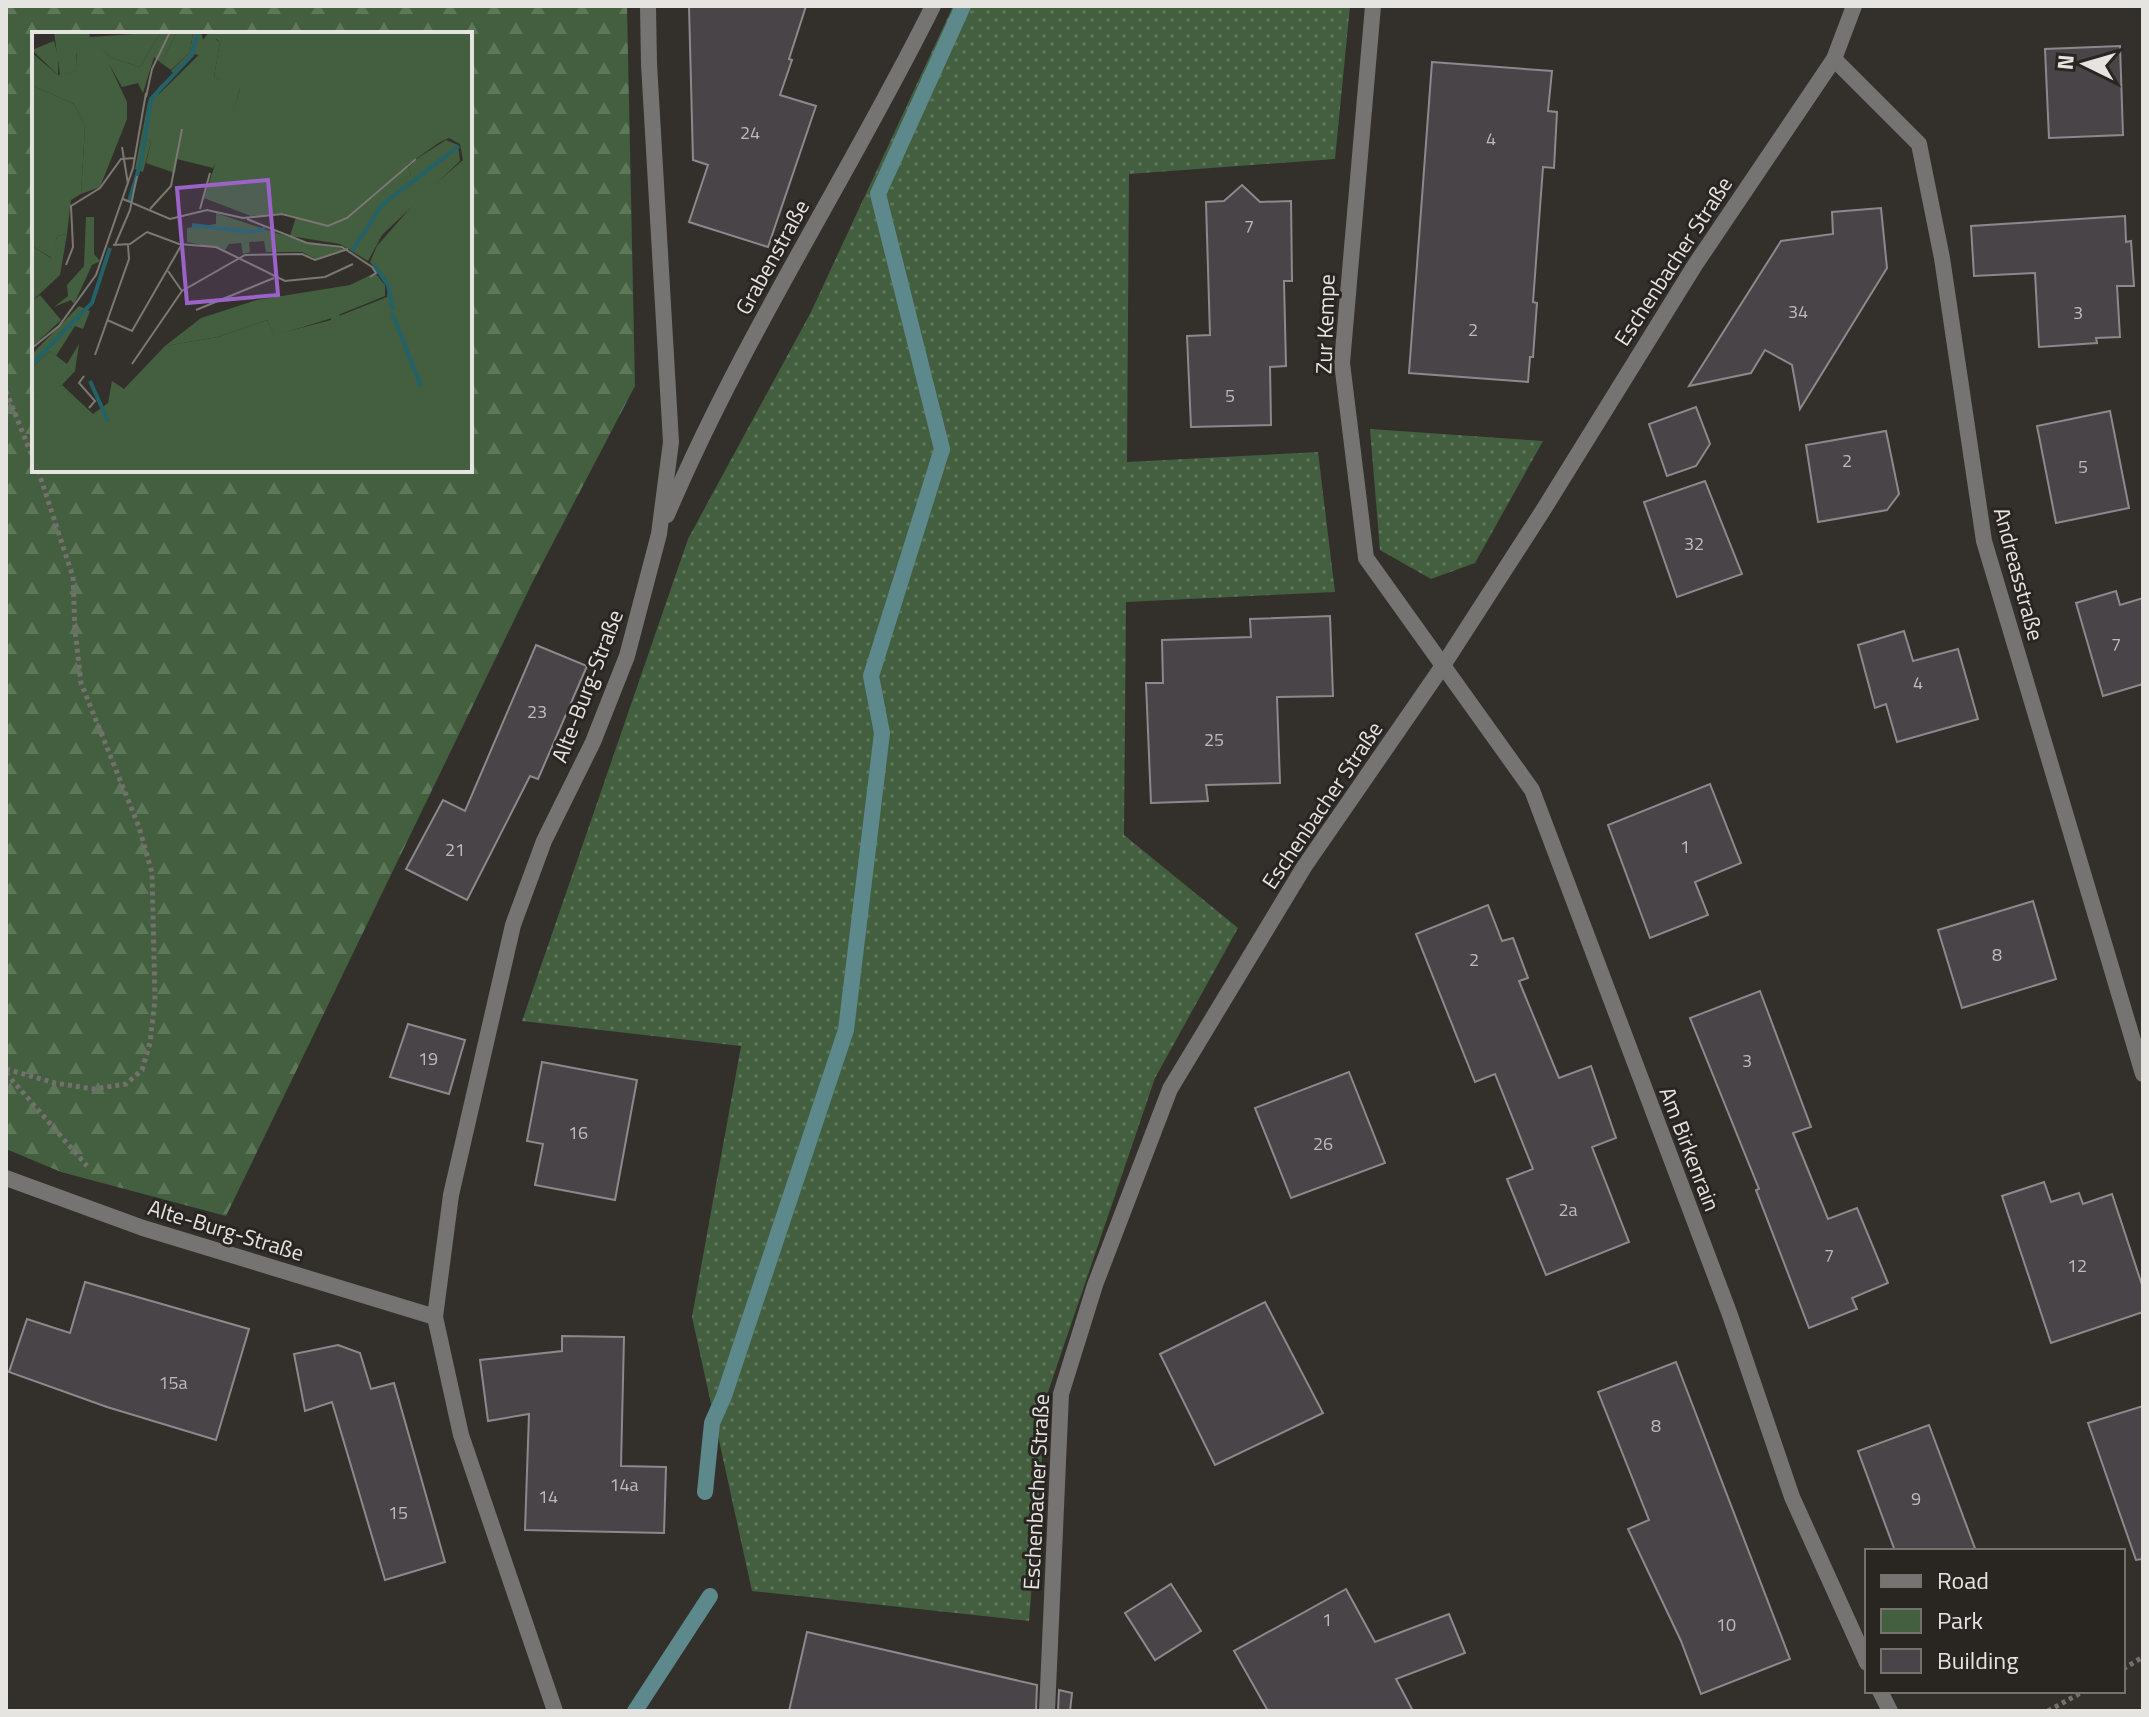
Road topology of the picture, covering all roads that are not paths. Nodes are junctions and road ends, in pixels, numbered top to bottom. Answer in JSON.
{"nodes":[{"id":1,"x":648,"y":6,"type":"edge"},
{"id":2,"x":933,"y":6,"type":"edge"},
{"id":3,"x":1373,"y":6,"type":"edge"},
{"id":4,"x":1854,"y":6,"type":"edge"},
{"id":5,"x":1834,"y":59,"type":"junction"},
{"id":6,"x":659,"y":534,"type":"junction"},
{"id":7,"x":1442,"y":667,"type":"junction"},
{"id":8,"x":2143,"y":1074,"type":"edge"},
{"id":9,"x":6,"y":1178,"type":"edge"},
{"id":10,"x":435,"y":1317,"type":"junction"},
{"id":11,"x":1865,"y":1659,"type":"edge"},
{"id":12,"x":1881,"y":1693,"type":"edge"},
{"id":13,"x":1052,"y":1709,"type":"edge"},
{"id":14,"x":555,"y":1711,"type":"edge"},
{"id":15,"x":1890,"y":1711,"type":"edge"}],
"edges":[{"from":1,"to":6,"type":"street","name":"Alte-Burg-Straße"},
{"from":2,"to":6,"type":"street","name":"Grabenstraße"},
{"from":3,"to":7,"type":"street","name":"Zur Kempe"},
{"from":4,"to":5,"type":"street","name":"Eschenbacher Straße"},
{"from":5,"to":7,"type":"street","name":"Eschenbacher Straße"},
{"from":5,"to":8,"type":"street","name":"Andreasstraße"},
{"from":6,"to":10,"type":"street","name":"Alte-Burg-Straße"},
{"from":7,"to":11,"type":"street","name":"Am Birkenrain"},
{"from":7,"to":13,"type":"street","name":"Eschenbacher Straße"},
{"from":9,"to":10,"type":"street","name":"Alte-Burg-Straße"},
{"from":10,"to":14,"type":"street","name":"Alte-Burg-Straße"},
{"from":12,"to":15,"type":"street"}]}
